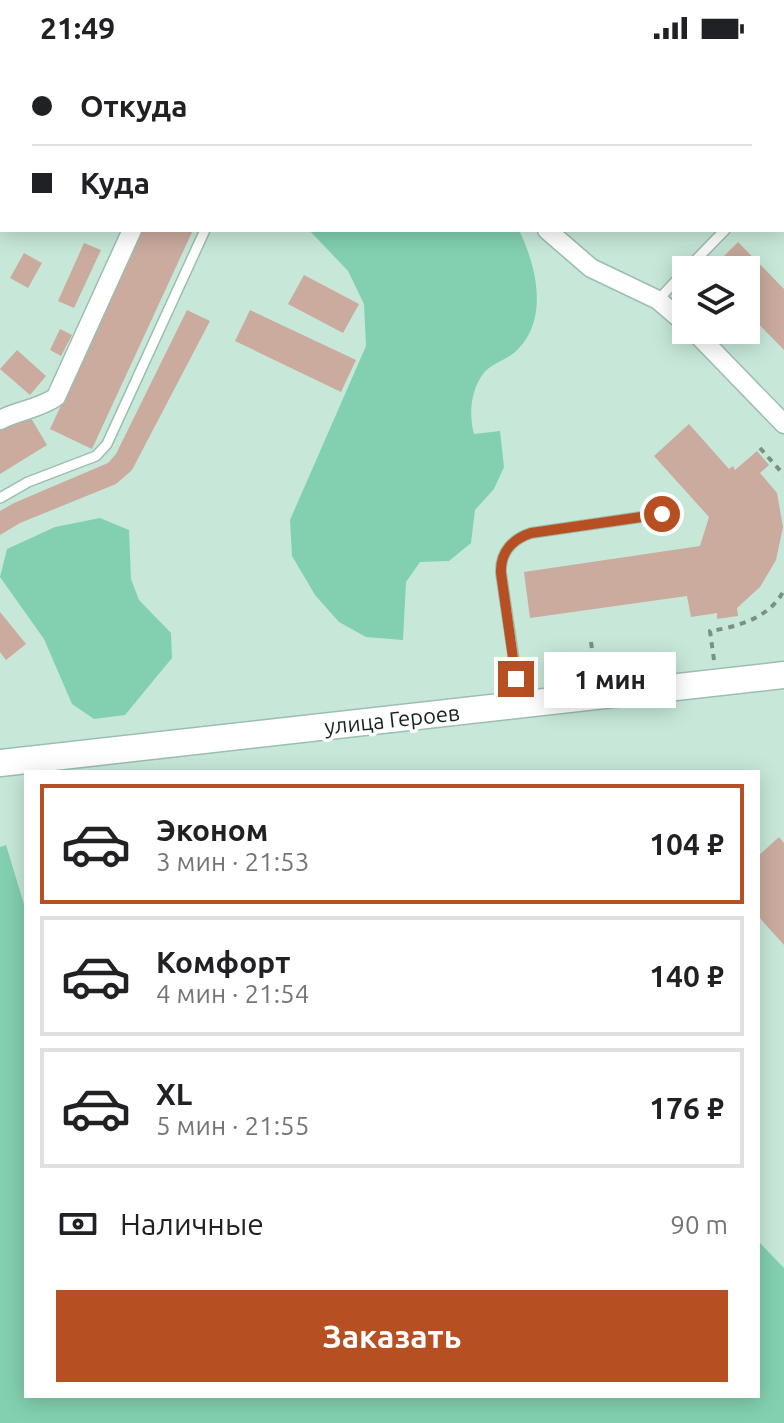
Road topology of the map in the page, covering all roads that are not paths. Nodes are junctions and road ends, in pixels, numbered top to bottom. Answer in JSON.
{"nodes":[{"id":1,"x":131,"y":232,"type":"edge"},
{"id":2,"x":204,"y":232,"type":"edge"},
{"id":3,"x":549,"y":232,"type":"edge"},
{"id":4,"x":723,"y":232,"type":"edge"},
{"id":5,"x":700,"y":256,"type":"edge"},
{"id":6,"x":672,"y":285,"type":"edge"},
{"id":7,"x":658,"y":300,"type":"junction"},
{"id":8,"x":672,"y":312,"type":"edge"},
{"id":9,"x":707,"y":344,"type":"edge"},
{"id":10,"x":781,"y":415,"type":"edge"},
{"id":11,"x":0,"y":420,"type":"edge"},
{"id":12,"x":0,"y":498,"type":"edge"},
{"id":13,"x":662,"y":514,"type":"dead end"},
{"id":14,"x":784,"y":675,"type":"edge"},
{"id":15,"x":520,"y":704,"type":"junction"},
{"id":16,"x":0,"y":763,"type":"edge"}],
"edges":[{"from":1,"to":11,"type":"street"},
{"from":2,"to":12,"type":"lane"},
{"from":3,"to":7,"type":"street"},
{"from":4,"to":5,"type":"lane"},
{"from":6,"to":7,"type":"lane"},
{"from":7,"to":8,"type":"street"},
{"from":9,"to":10,"type":"street"},
{"from":13,"to":15,"type":"lane"},
{"from":14,"to":15,"type":"street","name":"улица Героев"},
{"from":15,"to":16,"type":"street","name":"улица Героев"}]}
